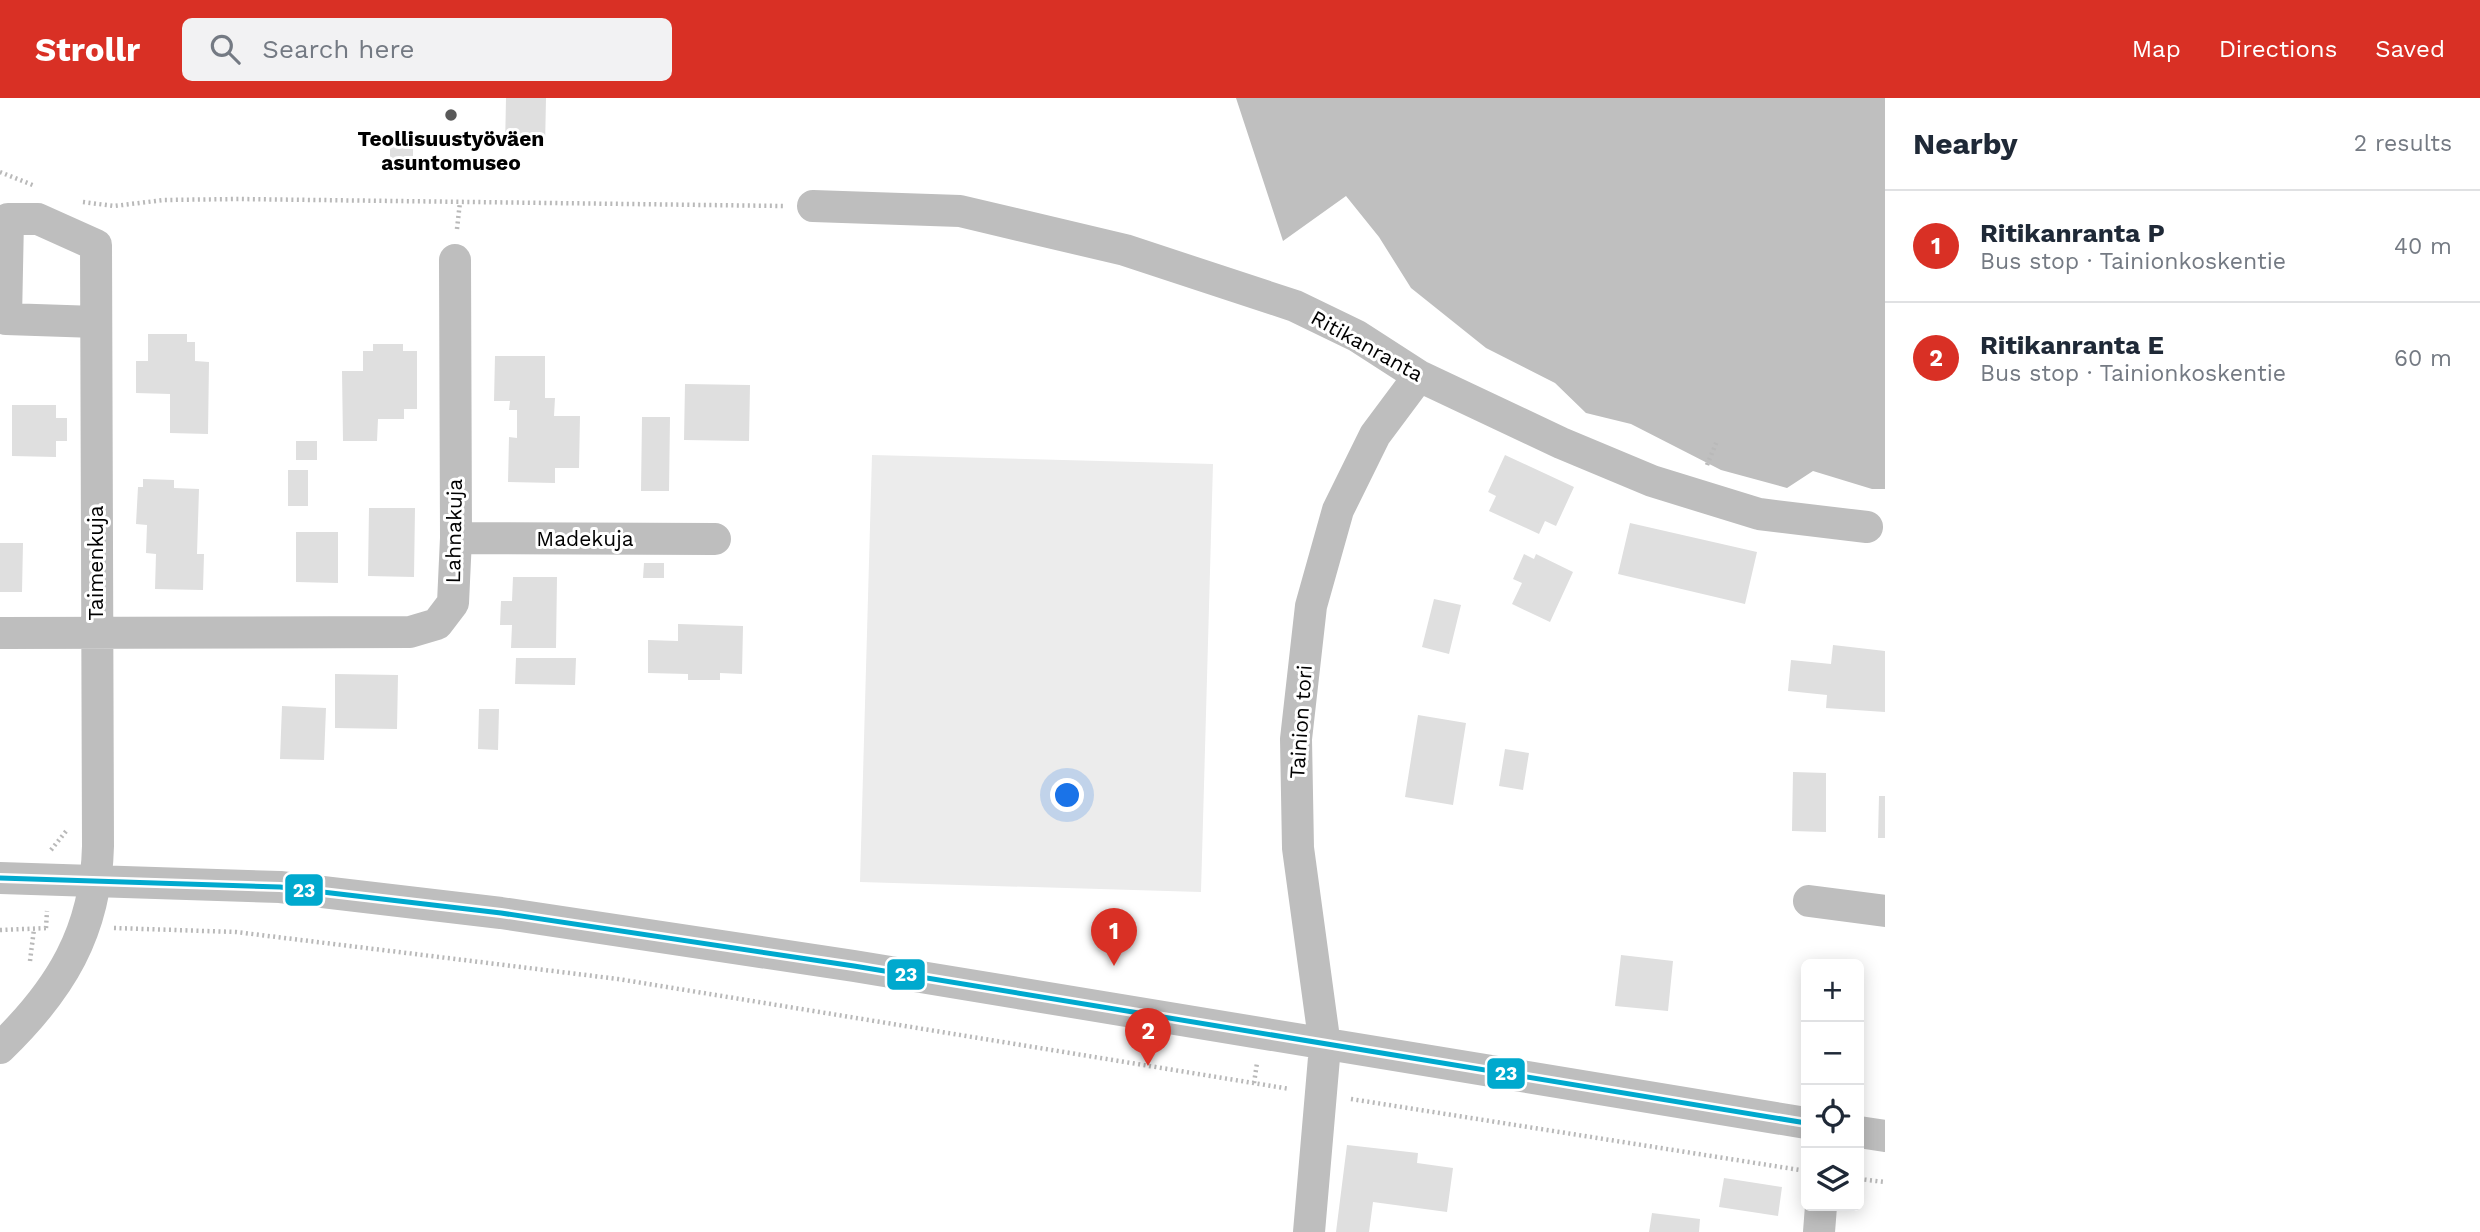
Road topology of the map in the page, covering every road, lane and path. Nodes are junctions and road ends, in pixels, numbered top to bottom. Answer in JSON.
{"nodes":[{"id":1,"x":98,"y":206,"type":"dead end"},
{"id":2,"x":813,"y":206,"type":"joint"},
{"id":3,"x":454,"y":260,"type":"dead end"},
{"id":4,"x":96,"y":322,"type":"junction"},
{"id":5,"x":1419,"y":376,"type":"junction"},
{"id":6,"x":1717,"y":441,"type":"dead end"},
{"id":7,"x":1707,"y":465,"type":"dead end"},
{"id":8,"x":1867,"y":527,"type":"dead end"},
{"id":9,"x":456,"y":538,"type":"junction"},
{"id":10,"x":715,"y":539,"type":"dead end"},
{"id":11,"x":97,"y":633,"type":"junction"},
{"id":12,"x":0,"y":634,"type":"edge"},
{"id":13,"x":0,"y":878,"type":"edge"},
{"id":14,"x":97,"y":880,"type":"junction"},
{"id":15,"x":1809,"y":901,"type":"dead end"},
{"id":16,"x":1885,"y":911,"type":"edge"},
{"id":17,"x":85,"y":927,"type":"junction"},
{"id":18,"x":0,"y":930,"type":"edge"},
{"id":19,"x":1325,"y":1046,"type":"junction"},
{"id":20,"x":0,"y":1048,"type":"edge"},
{"id":21,"x":1320,"y":1094,"type":"junction"},
{"id":22,"x":1801,"y":1123,"type":"edge"},
{"id":23,"x":1864,"y":1133,"type":"edge"},
{"id":24,"x":1885,"y":1136,"type":"edge"},
{"id":25,"x":1801,"y":1170,"type":"edge"},
{"id":26,"x":1864,"y":1180,"type":"edge"},
{"id":27,"x":1885,"y":1182,"type":"edge"},
{"id":28,"x":1821,"y":1211,"type":"edge"},
{"id":29,"x":1309,"y":1232,"type":"edge"},
{"id":30,"x":1819,"y":1232,"type":"edge"}],
"edges":[{"from":1,"to":2,"type":"path"},
{"from":2,"to":5,"type":"street","name":"Ritikanranta"},
{"from":3,"to":9,"type":"street","name":"Lahnakuja"},
{"from":4,"to":4,"type":"street","name":"Taimenkuja"},
{"from":4,"to":11,"type":"street","name":"Taimenkuja"},
{"from":5,"to":8,"type":"street","name":"Ritikanranta"},
{"from":5,"to":19,"type":"street","name":"Tainion tori"},
{"from":6,"to":7,"type":"path"},
{"from":9,"to":10,"type":"street","name":"Madekuja"},
{"from":9,"to":11,"type":"street","name":"Lahnakuja"},
{"from":11,"to":12,"type":"street","name":"Lahnakuja"},
{"from":11,"to":14,"type":"street","name":"Taimenkuja"},
{"from":13,"to":14,"type":"street"},
{"from":14,"to":17,"type":"street","name":"Taimenkuja"},
{"from":14,"to":19,"type":"street"},
{"from":15,"to":16,"type":"street"},
{"from":17,"to":18,"type":"path"},
{"from":17,"to":20,"type":"street","name":"Taimenkuja"},
{"from":17,"to":21,"type":"path"},
{"from":19,"to":21,"type":"street","name":"Tainion tori"},
{"from":19,"to":22,"type":"street"},
{"from":21,"to":25,"type":"path"},
{"from":21,"to":29,"type":"street","name":"Tainion tori"},
{"from":23,"to":24,"type":"street"},
{"from":26,"to":27,"type":"path"},
{"from":28,"to":30,"type":"street"}]}
